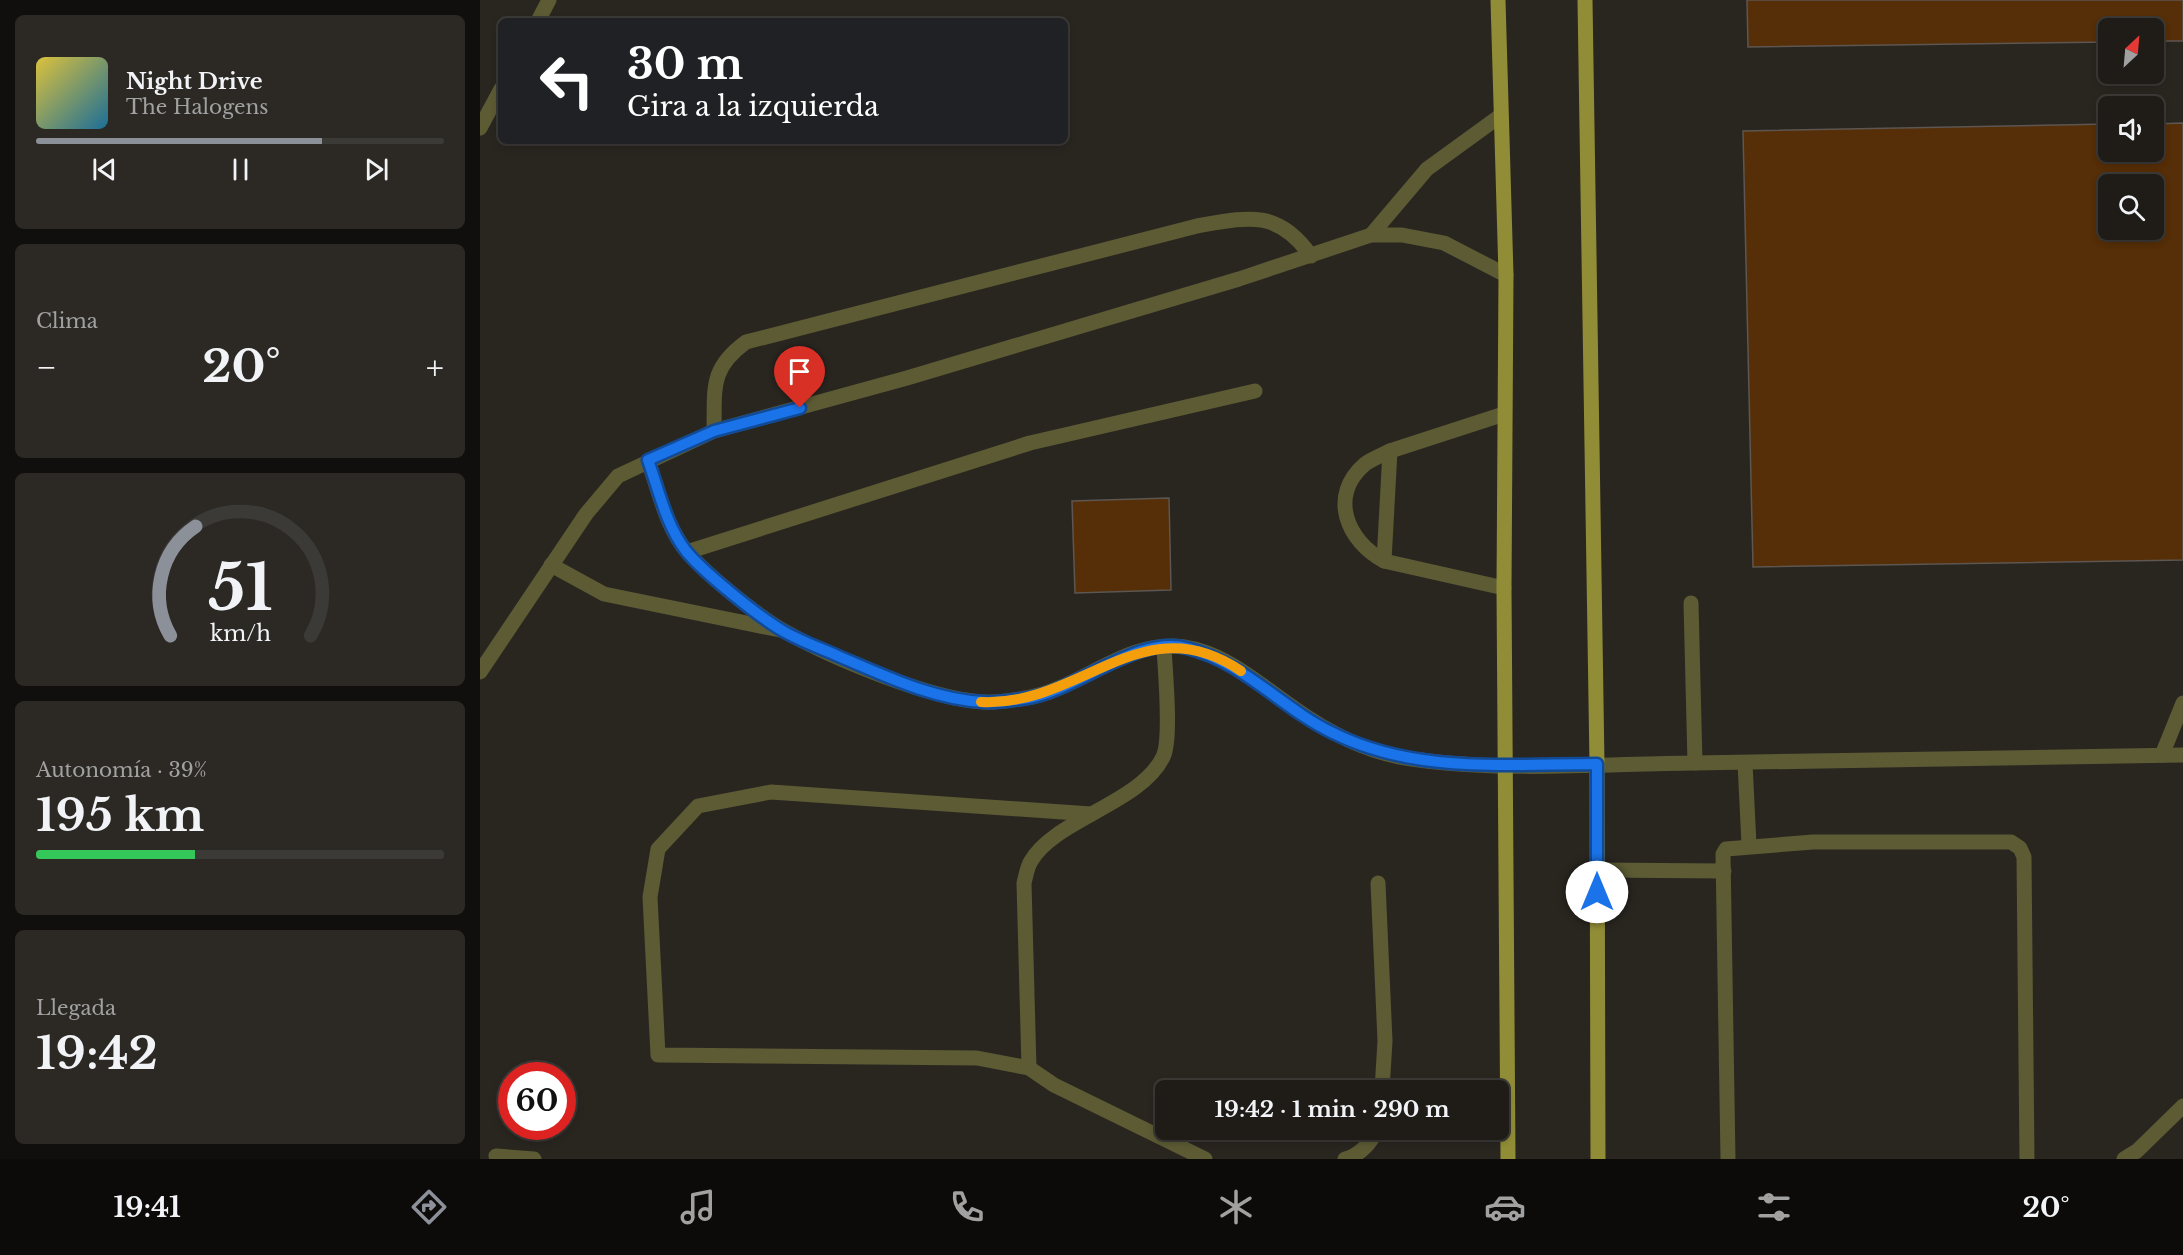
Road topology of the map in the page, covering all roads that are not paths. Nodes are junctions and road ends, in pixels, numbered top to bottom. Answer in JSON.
{"nodes":[{"id":1,"x":549,"y":0,"type":"edge"},
{"id":2,"x":1498,"y":0,"type":"edge"},
{"id":3,"x":1584,"y":0,"type":"edge"},
{"id":4,"x":540,"y":18,"type":"edge"},
{"id":5,"x":498,"y":95,"type":"edge"},
{"id":6,"x":1500,"y":116,"type":"junction"},
{"id":7,"x":480,"y":128,"type":"edge"},
{"id":8,"x":1371,"y":235,"type":"junction"},
{"id":9,"x":1311,"y":256,"type":"junction"},
{"id":10,"x":1506,"y":275,"type":"junction"},
{"id":11,"x":1255,"y":391,"type":"dead end"},
{"id":12,"x":1504,"y":414,"type":"junction"},
{"id":13,"x":714,"y":431,"type":"junction"},
{"id":14,"x":1390,"y":451,"type":"junction"},
{"id":15,"x":648,"y":460,"type":"junction"},
{"id":16,"x":687,"y":552,"type":"junction"},
{"id":17,"x":1384,"y":561,"type":"junction"},
{"id":18,"x":551,"y":565,"type":"junction"},
{"id":19,"x":1504,"y":588,"type":"junction"},
{"id":20,"x":1691,"y":603,"type":"dead end"},
{"id":21,"x":783,"y":631,"type":"junction"},
{"id":22,"x":1164,"y":647,"type":"junction"},
{"id":23,"x":480,"y":672,"type":"edge"},
{"id":24,"x":2183,"y":703,"type":"edge"},
{"id":25,"x":2162,"y":755,"type":"junction"},
{"id":26,"x":2183,"y":755,"type":"edge"},
{"id":27,"x":1745,"y":762,"type":"junction"},
{"id":28,"x":1695,"y":763,"type":"junction"},
{"id":29,"x":1506,"y":764,"type":"junction"},
{"id":30,"x":1597,"y":764,"type":"junction"},
{"id":31,"x":1091,"y":814,"type":"junction"},
{"id":32,"x":1749,"y":845,"type":"junction"},
{"id":33,"x":1597,"y":870,"type":"junction"},
{"id":34,"x":1724,"y":871,"type":"junction"},
{"id":35,"x":1378,"y":883,"type":"dead end"},
{"id":36,"x":1029,"y":1068,"type":"junction"},
{"id":37,"x":1383,"y":1080,"type":"edge"},
{"id":38,"x":2183,"y":1106,"type":"edge"},
{"id":39,"x":1370,"y":1140,"type":"edge"},
{"id":40,"x":496,"y":1156,"type":"dead end"},
{"id":41,"x":534,"y":1159,"type":"edge"},
{"id":42,"x":1205,"y":1159,"type":"edge"},
{"id":43,"x":1345,"y":1159,"type":"edge"},
{"id":44,"x":1508,"y":1159,"type":"edge"},
{"id":45,"x":1598,"y":1159,"type":"edge"},
{"id":46,"x":1728,"y":1159,"type":"edge"},
{"id":47,"x":2027,"y":1159,"type":"edge"},
{"id":48,"x":2124,"y":1159,"type":"edge"}],
"edges":[{"from":1,"to":4,"type":"street"},
{"from":2,"to":6,"type":"main road"},
{"from":3,"to":30,"type":"main road"},
{"from":5,"to":7,"type":"street"},
{"from":6,"to":8,"type":"street"},
{"from":6,"to":10,"type":"main road"},
{"from":8,"to":9,"type":"street"},
{"from":8,"to":10,"type":"street"},
{"from":9,"to":13,"type":"street"},
{"from":9,"to":13,"type":"street"},
{"from":10,"to":12,"type":"main road"},
{"from":11,"to":16,"type":"street"},
{"from":12,"to":14,"type":"street"},
{"from":12,"to":19,"type":"main road"},
{"from":13,"to":15,"type":"street"},
{"from":14,"to":17,"type":"street"},
{"from":14,"to":17,"type":"street"},
{"from":15,"to":16,"type":"street"},
{"from":15,"to":18,"type":"street"},
{"from":16,"to":21,"type":"street"},
{"from":17,"to":19,"type":"street"},
{"from":18,"to":21,"type":"street"},
{"from":18,"to":23,"type":"street"},
{"from":19,"to":29,"type":"main road"},
{"from":20,"to":28,"type":"street"},
{"from":21,"to":22,"type":"street"},
{"from":22,"to":29,"type":"street"},
{"from":22,"to":31,"type":"street"},
{"from":24,"to":25,"type":"street"},
{"from":25,"to":26,"type":"street"},
{"from":25,"to":27,"type":"street"},
{"from":27,"to":28,"type":"street"},
{"from":27,"to":32,"type":"street"},
{"from":28,"to":30,"type":"street"},
{"from":29,"to":30,"type":"street"},
{"from":29,"to":44,"type":"main road"},
{"from":30,"to":33,"type":"main road"},
{"from":31,"to":36,"type":"street"},
{"from":31,"to":36,"type":"street"},
{"from":32,"to":34,"type":"street"},
{"from":32,"to":47,"type":"street"},
{"from":33,"to":34,"type":"street"},
{"from":33,"to":45,"type":"main road"},
{"from":34,"to":46,"type":"street"},
{"from":35,"to":37,"type":"street"},
{"from":36,"to":42,"type":"street"},
{"from":38,"to":48,"type":"street"},
{"from":39,"to":43,"type":"street"},
{"from":40,"to":41,"type":"street"}]}
